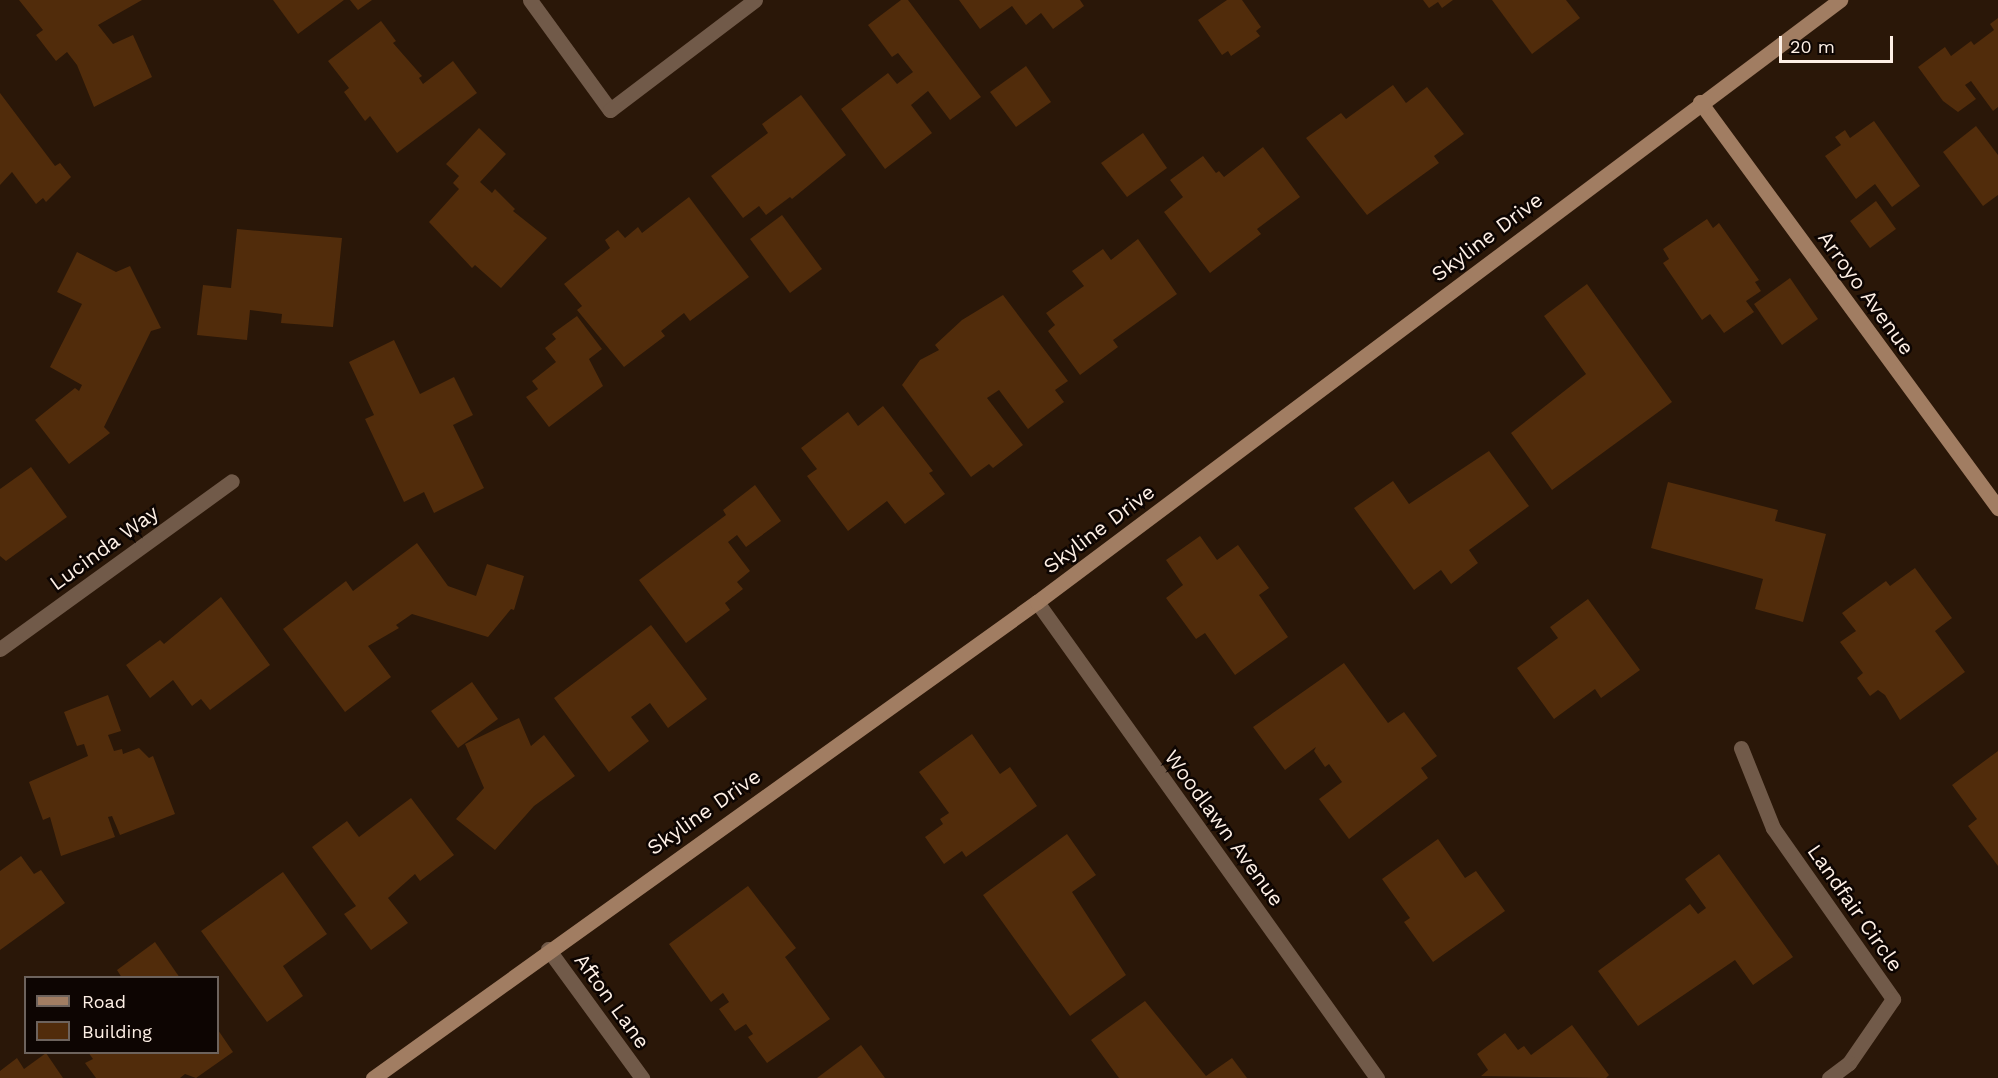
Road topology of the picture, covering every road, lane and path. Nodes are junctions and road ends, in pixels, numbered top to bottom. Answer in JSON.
{"nodes":[{"id":1,"x":530,"y":0,"type":"edge"},
{"id":2,"x":755,"y":0,"type":"edge"},
{"id":3,"x":1840,"y":0,"type":"edge"},
{"id":4,"x":1700,"y":102,"type":"junction"},
{"id":5,"x":232,"y":481,"type":"dead end"},
{"id":6,"x":1998,"y":508,"type":"edge"},
{"id":7,"x":1037,"y":602,"type":"junction"},
{"id":8,"x":0,"y":649,"type":"edge"},
{"id":9,"x":1741,"y":748,"type":"dead end"},
{"id":10,"x":548,"y":949,"type":"junction"},
{"id":11,"x":373,"y":1078,"type":"edge"},
{"id":12,"x":642,"y":1078,"type":"edge"},
{"id":13,"x":1377,"y":1078,"type":"edge"},
{"id":14,"x":1829,"y":1078,"type":"edge"}],
"edges":[{"from":1,"to":2,"type":"street"},
{"from":3,"to":4,"type":"street","name":"Skyline Drive"},
{"from":4,"to":6,"type":"street","name":"Arroyo Avenue"},
{"from":4,"to":7,"type":"street","name":"Skyline Drive"},
{"from":5,"to":8,"type":"street","name":"Lucinda Way"},
{"from":7,"to":10,"type":"street","name":"Skyline Drive"},
{"from":7,"to":13,"type":"street","name":"Woodlawn Avenue"},
{"from":9,"to":14,"type":"street","name":"Landfair Circle"},
{"from":10,"to":11,"type":"street","name":"Skyline Drive"},
{"from":10,"to":12,"type":"street","name":"Afton Lane"}]}
